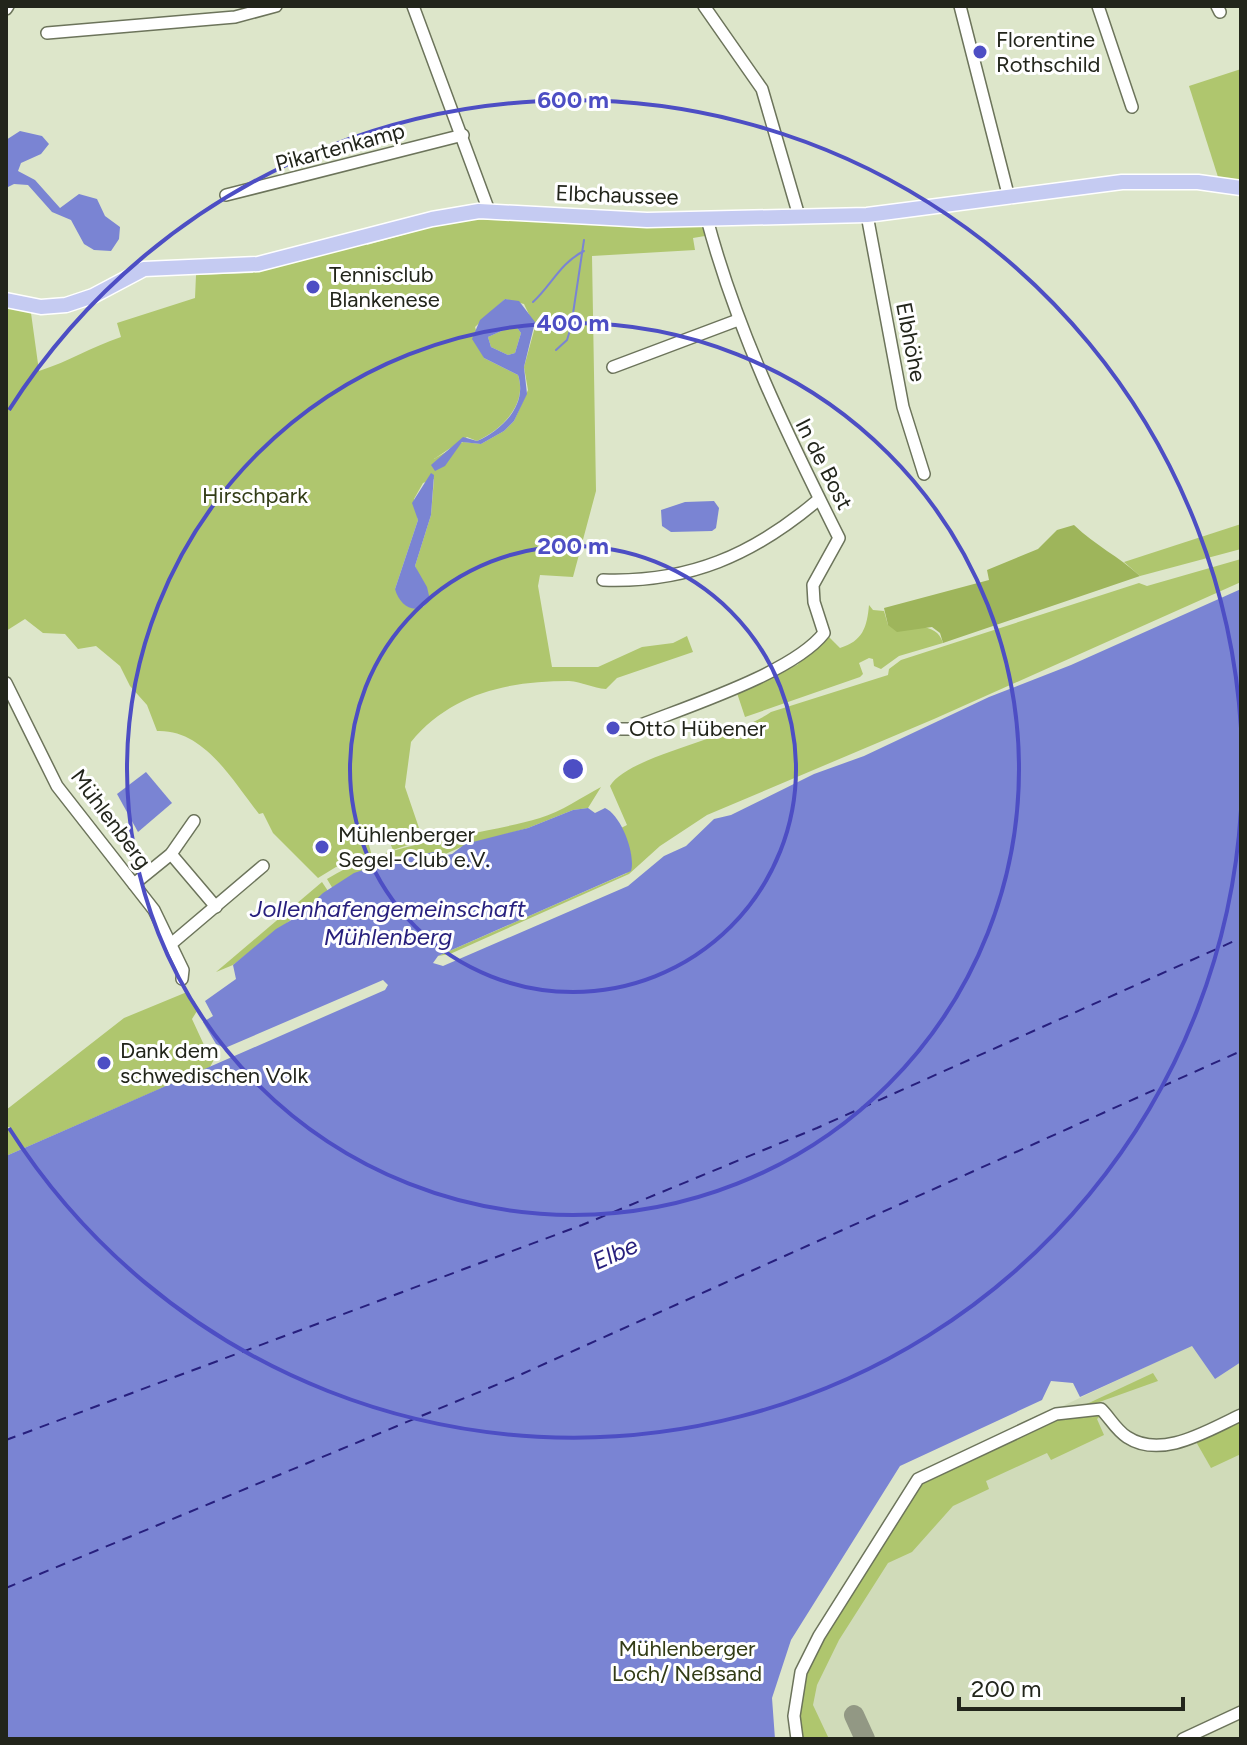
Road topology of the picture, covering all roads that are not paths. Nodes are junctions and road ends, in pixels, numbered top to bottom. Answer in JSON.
{"nodes":[{"id":1,"x":276,"y":6,"type":"edge"},
{"id":2,"x":413,"y":6,"type":"edge"},
{"id":3,"x":704,"y":6,"type":"edge"},
{"id":4,"x":960,"y":6,"type":"edge"},
{"id":5,"x":1098,"y":6,"type":"edge"},
{"id":6,"x":47,"y":33,"type":"dead end"},
{"id":7,"x":1132,"y":107,"type":"dead end"},
{"id":8,"x":463,"y":135,"type":"junction"},
{"id":9,"x":1241,"y":188,"type":"edge"},
{"id":10,"x":226,"y":195,"type":"dead end"},
{"id":11,"x":1009,"y":198,"type":"junction"},
{"id":12,"x":489,"y":211,"type":"junction"},
{"id":13,"x":867,"y":215,"type":"junction"},
{"id":14,"x":799,"y":216,"type":"junction"},
{"id":15,"x":707,"y":219,"type":"junction"},
{"id":16,"x":6,"y":300,"type":"edge"},
{"id":17,"x":738,"y":320,"type":"junction"},
{"id":18,"x":613,"y":367,"type":"dead end"},
{"id":19,"x":924,"y":474,"type":"dead end"},
{"id":20,"x":818,"y":500,"type":"junction"},
{"id":21,"x":603,"y":580,"type":"dead end"},
{"id":22,"x":6,"y":683,"type":"edge"},
{"id":23,"x":621,"y":729,"type":"dead end"},
{"id":24,"x":194,"y":821,"type":"dead end"},
{"id":25,"x":171,"y":854,"type":"junction"},
{"id":26,"x":263,"y":866,"type":"dead end"},
{"id":27,"x":134,"y":884,"type":"junction"},
{"id":28,"x":216,"y":907,"type":"junction"},
{"id":29,"x":171,"y":944,"type":"junction"},
{"id":30,"x":182,"y":979,"type":"dead end"},
{"id":31,"x":1241,"y":1415,"type":"edge"},
{"id":32,"x":1241,"y":1712,"type":"edge"},
{"id":33,"x":797,"y":1739,"type":"edge"},
{"id":34,"x":1183,"y":1739,"type":"edge"}],
"edges":[{"from":1,"to":6,"type":"street"},
{"from":2,"to":8,"type":"street"},
{"from":3,"to":14,"type":"street"},
{"from":4,"to":11,"type":"street"},
{"from":5,"to":7,"type":"street"},
{"from":8,"to":10,"type":"street","name":"Pikartenkamp"},
{"from":8,"to":12,"type":"street"},
{"from":9,"to":11,"type":"main road","name":"Elbchaussee"},
{"from":11,"to":13,"type":"main road","name":"Elbchaussee"},
{"from":12,"to":15,"type":"main road","name":"Elbchaussee"},
{"from":12,"to":16,"type":"main road","name":"Elbchaussee"},
{"from":13,"to":14,"type":"main road","name":"Elbchaussee"},
{"from":13,"to":19,"type":"street","name":"Elbhöhe"},
{"from":14,"to":15,"type":"main road","name":"Elbchaussee"},
{"from":15,"to":17,"type":"street","name":"In de Bost"},
{"from":17,"to":18,"type":"street"},
{"from":17,"to":20,"type":"street","name":"In de Bost"},
{"from":20,"to":21,"type":"street"},
{"from":20,"to":23,"type":"street","name":"In de Bost"},
{"from":22,"to":27,"type":"street","name":"Mühlenberg"},
{"from":24,"to":25,"type":"street"},
{"from":25,"to":27,"type":"street"},
{"from":25,"to":28,"type":"street"},
{"from":26,"to":28,"type":"street"},
{"from":27,"to":29,"type":"street","name":"Mühlenberg"},
{"from":28,"to":29,"type":"street"},
{"from":29,"to":30,"type":"street","name":"Mühlenberg"},
{"from":31,"to":33,"type":"street"},
{"from":32,"to":34,"type":"street"}]}
